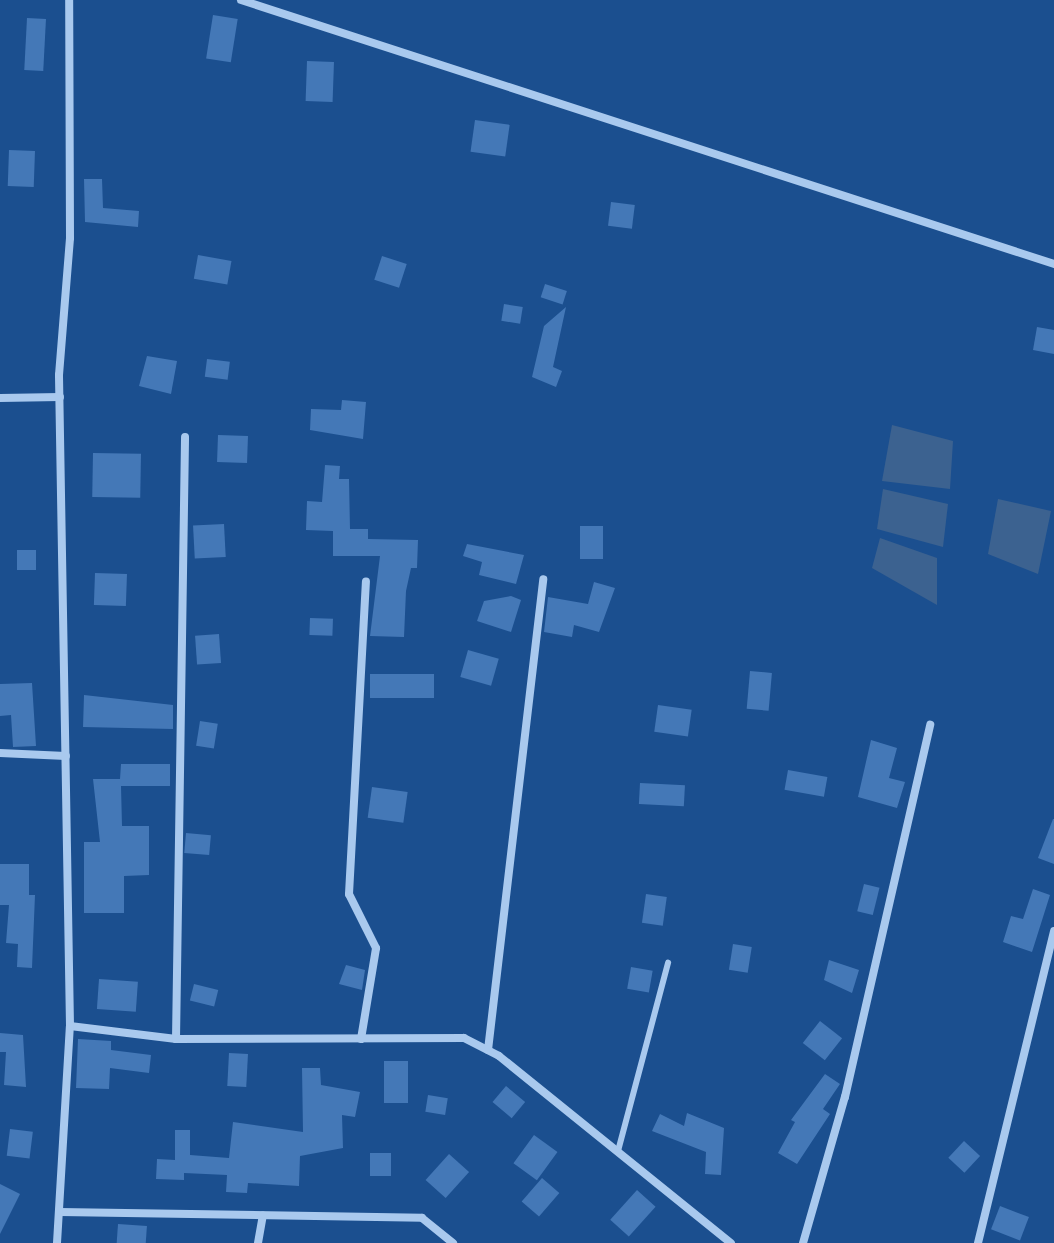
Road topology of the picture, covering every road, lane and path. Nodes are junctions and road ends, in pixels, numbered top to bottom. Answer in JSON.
{"nodes":[{"id":1,"x":69,"y":0,"type":"edge"},
{"id":2,"x":241,"y":0,"type":"edge"},
{"id":3,"x":1054,"y":264,"type":"edge"},
{"id":4,"x":60,"y":397,"type":"junction"},
{"id":5,"x":0,"y":398,"type":"edge"},
{"id":6,"x":185,"y":437,"type":"dead end"},
{"id":7,"x":543,"y":579,"type":"dead end"},
{"id":8,"x":366,"y":581,"type":"dead end"},
{"id":9,"x":930,"y":725,"type":"dead end"},
{"id":10,"x":0,"y":753,"type":"edge"},
{"id":11,"x":66,"y":756,"type":"junction"},
{"id":12,"x":1054,"y":931,"type":"edge"},
{"id":13,"x":668,"y":963,"type":"dead end"},
{"id":14,"x":70,"y":1026,"type":"junction"},
{"id":15,"x":176,"y":1039,"type":"junction"},
{"id":16,"x":361,"y":1039,"type":"junction"},
{"id":17,"x":488,"y":1050,"type":"junction"},
{"id":18,"x":618,"y":1151,"type":"junction"},
{"id":19,"x":60,"y":1212,"type":"junction"},
{"id":20,"x":263,"y":1215,"type":"junction"},
{"id":21,"x":57,"y":1243,"type":"edge"},
{"id":22,"x":258,"y":1243,"type":"edge"},
{"id":23,"x":453,"y":1243,"type":"edge"},
{"id":24,"x":731,"y":1243,"type":"edge"},
{"id":25,"x":803,"y":1243,"type":"edge"},
{"id":26,"x":978,"y":1243,"type":"edge"}],
"edges":[{"from":1,"to":4,"type":"street"},
{"from":2,"to":3,"type":"street"},
{"from":4,"to":5,"type":"street"},
{"from":4,"to":11,"type":"street"},
{"from":6,"to":15,"type":"street"},
{"from":7,"to":17,"type":"street"},
{"from":8,"to":16,"type":"street"},
{"from":9,"to":25,"type":"street"},
{"from":10,"to":11,"type":"street"},
{"from":11,"to":14,"type":"street"},
{"from":12,"to":26,"type":"street"},
{"from":13,"to":18,"type":"lane"},
{"from":14,"to":15,"type":"street"},
{"from":14,"to":19,"type":"street"},
{"from":15,"to":16,"type":"street"},
{"from":16,"to":17,"type":"street"},
{"from":17,"to":18,"type":"street"},
{"from":18,"to":24,"type":"street"},
{"from":19,"to":20,"type":"street"},
{"from":19,"to":21,"type":"street"},
{"from":20,"to":22,"type":"street"},
{"from":20,"to":23,"type":"street"}]}
